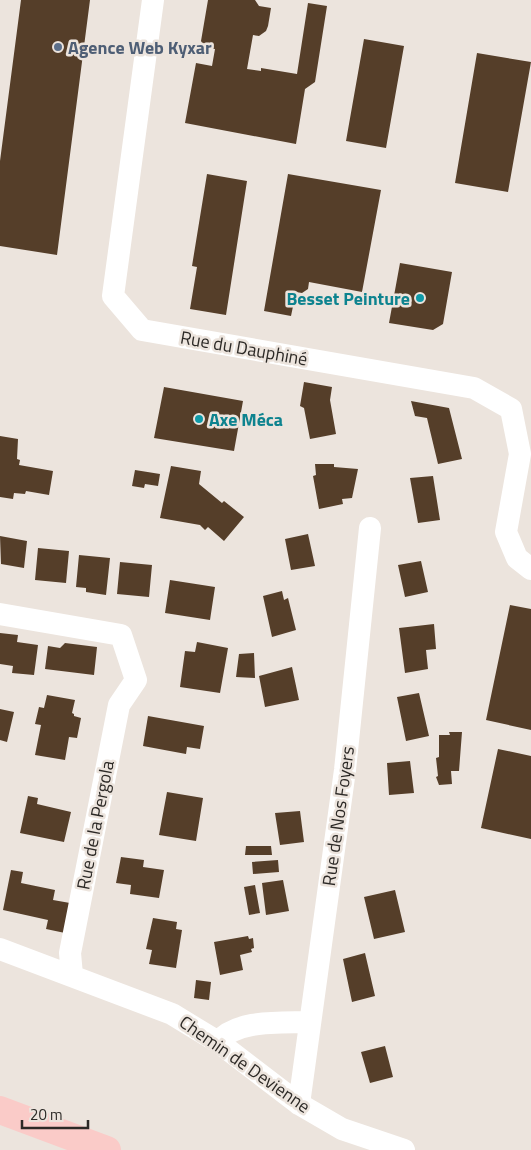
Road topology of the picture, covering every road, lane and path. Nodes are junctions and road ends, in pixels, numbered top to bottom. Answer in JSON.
{"nodes":[{"id":1,"x":152,"y":0,"type":"edge"},
{"id":2,"x":370,"y":528,"type":"dead end"},
{"id":3,"x":531,"y":569,"type":"edge"},
{"id":4,"x":0,"y":614,"type":"edge"},
{"id":5,"x":0,"y":949,"type":"edge"},
{"id":6,"x":72,"y":976,"type":"junction"},
{"id":7,"x":309,"y":1022,"type":"junction"},
{"id":8,"x":218,"y":1042,"type":"junction"},
{"id":9,"x":299,"y":1104,"type":"junction"},
{"id":10,"x":0,"y":1110,"type":"edge"},
{"id":11,"x":107,"y":1150,"type":"edge"},
{"id":12,"x":404,"y":1150,"type":"edge"}],
"edges":[{"from":1,"to":3,"type":"street","name":"Rue du Dauphiné"},
{"from":2,"to":7,"type":"street","name":"Rue de Nos Foyers"},
{"from":4,"to":6,"type":"street","name":"Rue de la Pergola"},
{"from":5,"to":6,"type":"street","name":"Chemin de Devienne"},
{"from":6,"to":8,"type":"street","name":"Chemin de Devienne"},
{"from":7,"to":8,"type":"street"},
{"from":7,"to":9,"type":"street","name":"Rue de Nos Foyers"},
{"from":8,"to":9,"type":"street","name":"Chemin de Devienne"},
{"from":9,"to":12,"type":"street","name":"Chemin de Devienne"},
{"from":10,"to":11,"type":"main road"}]}
